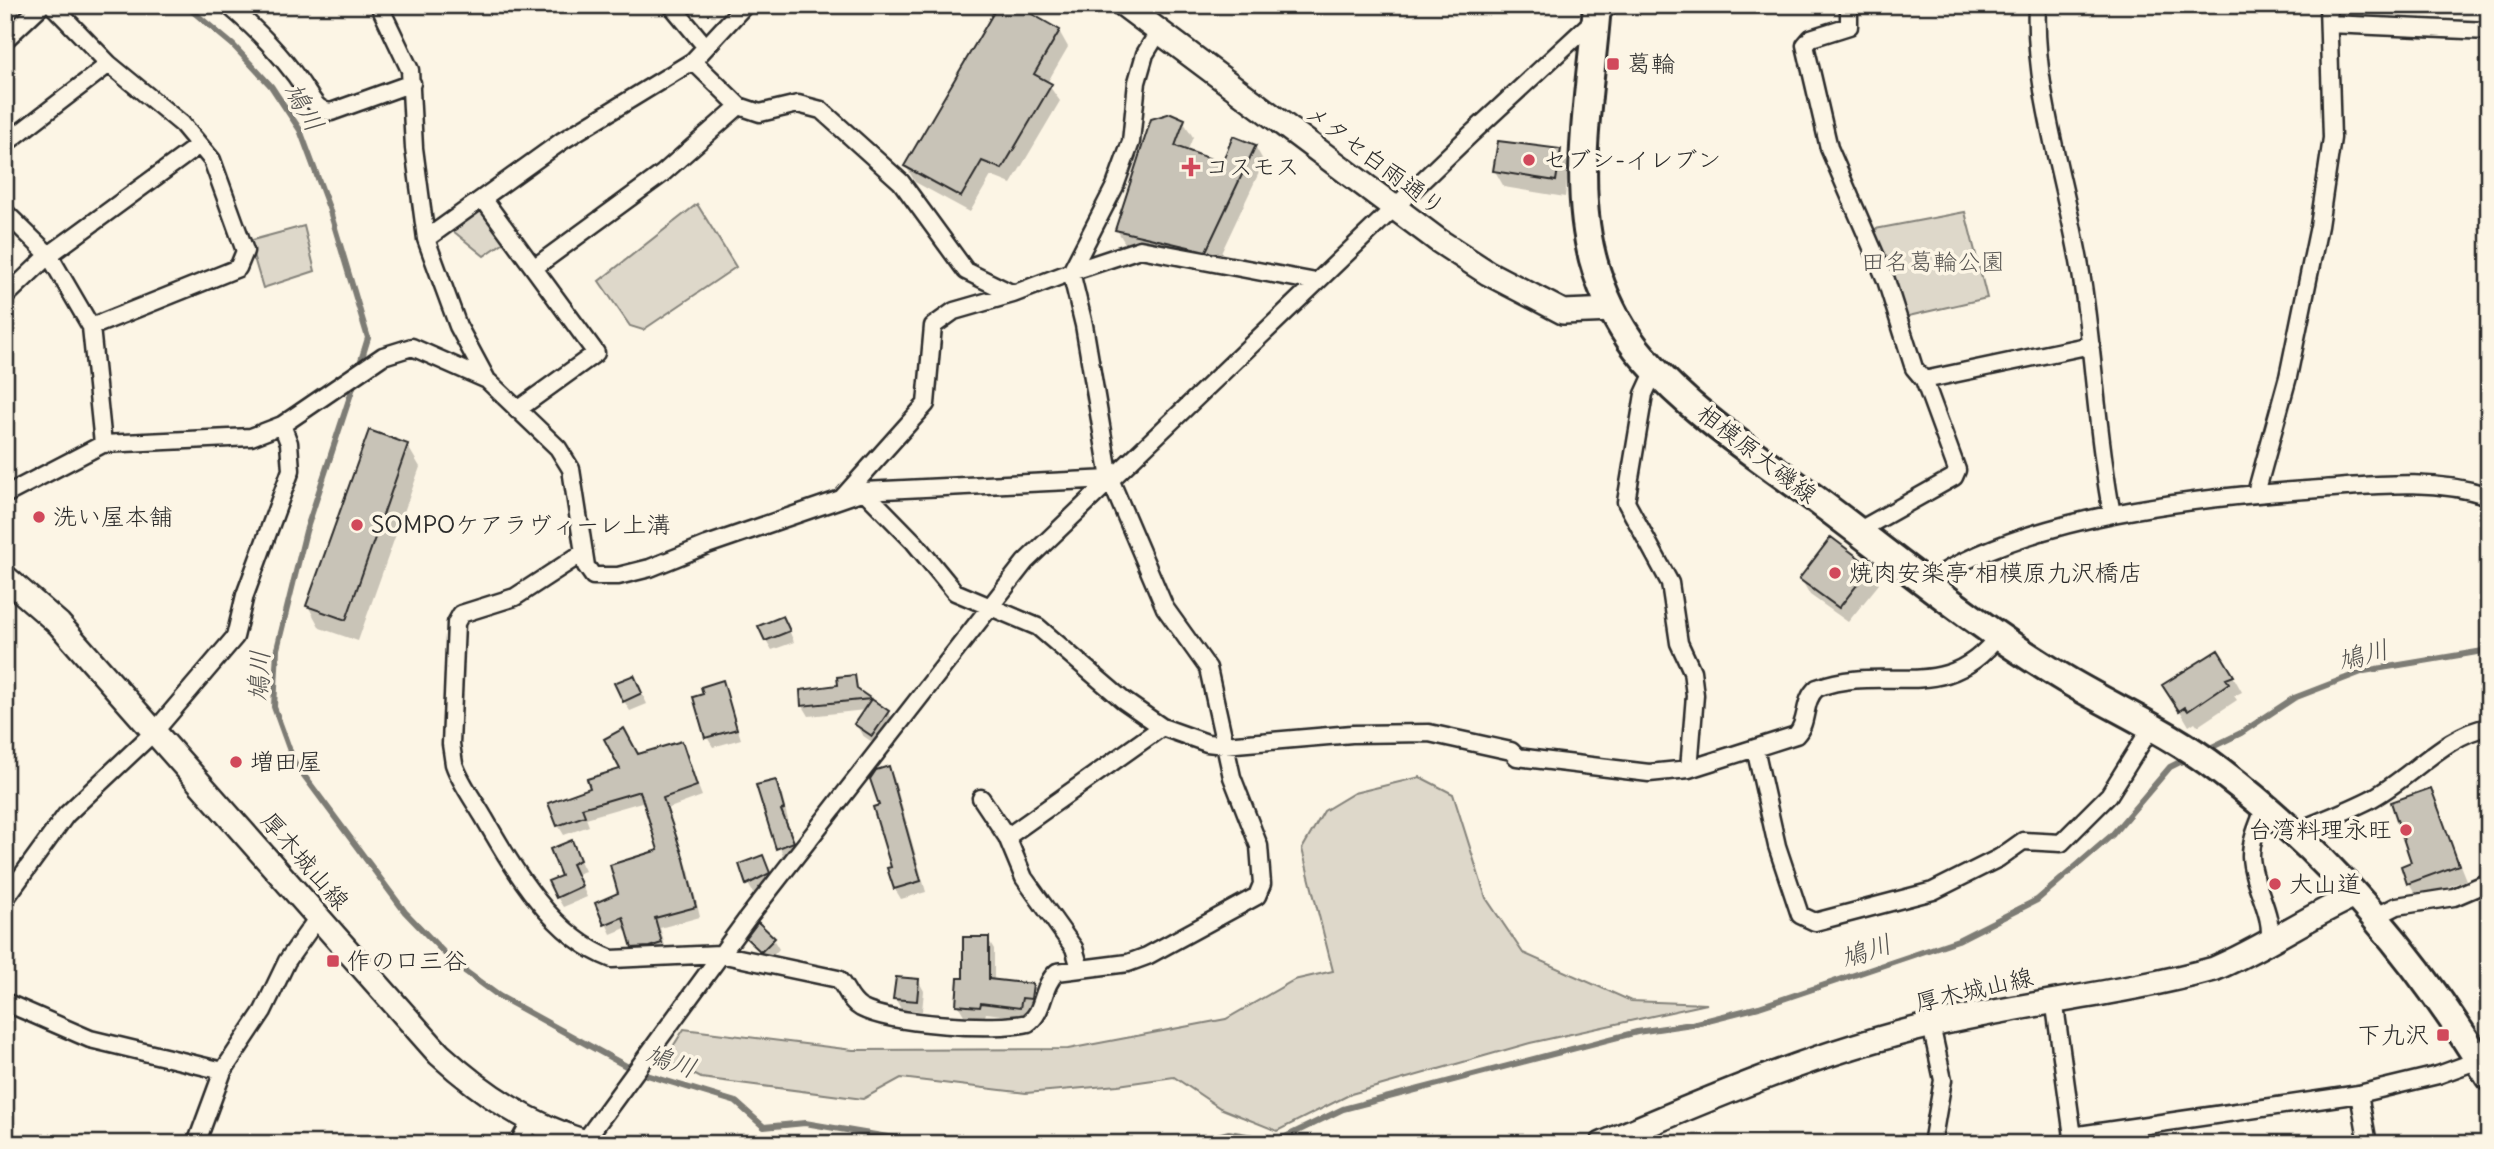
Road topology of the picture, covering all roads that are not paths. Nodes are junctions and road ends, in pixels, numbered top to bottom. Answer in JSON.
{"nodes":[{"id":1,"x":42,"y":5,"type":"edge"},
{"id":2,"x":52,"y":5,"type":"edge"},
{"id":3,"x":228,"y":5,"type":"edge"},
{"id":4,"x":380,"y":5,"type":"edge"},
{"id":5,"x":671,"y":5,"type":"edge"},
{"id":6,"x":744,"y":5,"type":"edge"},
{"id":7,"x":1124,"y":5,"type":"edge"},
{"id":8,"x":1849,"y":5,"type":"edge"},
{"id":9,"x":2037,"y":5,"type":"edge"},
{"id":10,"x":2328,"y":5,"type":"edge"},
{"id":11,"x":1601,"y":9,"type":"edge"},
{"id":12,"x":2329,"y":24,"type":"junction"},
{"id":13,"x":1159,"y":31,"type":"junction"},
{"id":14,"x":2489,"y":31,"type":"edge"},
{"id":15,"x":5,"y":40,"type":"edge"},
{"id":16,"x":706,"y":47,"type":"junction"},
{"id":17,"x":693,"y":61,"type":"junction"},
{"id":18,"x":108,"y":64,"type":"junction"},
{"id":19,"x":412,"y":83,"type":"junction"},
{"id":20,"x":739,"y":106,"type":"junction"},
{"id":21,"x":5,"y":144,"type":"edge"},
{"id":22,"x":199,"y":145,"type":"junction"},
{"id":23,"x":484,"y":200,"type":"junction"},
{"id":24,"x":1395,"y":208,"type":"junction"},
{"id":25,"x":5,"y":212,"type":"edge"},
{"id":26,"x":426,"y":239,"type":"junction"},
{"id":27,"x":49,"y":255,"type":"junction"},
{"id":28,"x":534,"y":267,"type":"junction"},
{"id":29,"x":1070,"y":272,"type":"junction"},
{"id":30,"x":1316,"y":282,"type":"junction"},
{"id":31,"x":1013,"y":295,"type":"junction"},
{"id":32,"x":5,"y":297,"type":"edge"},
{"id":33,"x":1613,"y":310,"type":"junction"},
{"id":34,"x":91,"y":327,"type":"junction"},
{"id":35,"x":2091,"y":345,"type":"junction"},
{"id":36,"x":1655,"y":370,"type":"junction"},
{"id":37,"x":487,"y":380,"type":"junction"},
{"id":38,"x":1924,"y":380,"type":"junction"},
{"id":39,"x":517,"y":411,"type":"junction"},
{"id":40,"x":282,"y":425,"type":"junction"},
{"id":41,"x":103,"y":444,"type":"junction"},
{"id":42,"x":1110,"y":479,"type":"junction"},
{"id":43,"x":863,"y":491,"type":"junction"},
{"id":44,"x":2256,"y":494,"type":"junction"},
{"id":45,"x":5,"y":495,"type":"edge"},
{"id":46,"x":2489,"y":496,"type":"edge"},
{"id":47,"x":840,"y":499,"type":"junction"},
{"id":48,"x":2112,"y":514,"type":"junction"},
{"id":49,"x":1858,"y":531,"type":"junction"},
{"id":50,"x":584,"y":552,"type":"junction"},
{"id":51,"x":5,"y":577,"type":"edge"},
{"id":52,"x":1926,"y":583,"type":"junction"},
{"id":53,"x":989,"y":606,"type":"junction"},
{"id":54,"x":1998,"y":635,"type":"junction"},
{"id":55,"x":2152,"y":726,"type":"junction"},
{"id":56,"x":1162,"y":727,"type":"junction"},
{"id":57,"x":2489,"y":727,"type":"edge"},
{"id":58,"x":155,"y":732,"type":"junction"},
{"id":59,"x":1224,"y":745,"type":"junction"},
{"id":60,"x":1755,"y":748,"type":"junction"},
{"id":61,"x":1689,"y":769,"type":"junction"},
{"id":62,"x":981,"y":799,"type":"dead end"},
{"id":63,"x":2265,"y":807,"type":"junction"},
{"id":64,"x":2294,"y":832,"type":"junction"},
{"id":65,"x":1007,"y":837,"type":"junction"},
{"id":66,"x":2489,"y":882,"type":"edge"},
{"id":67,"x":2356,"y":895,"type":"junction"},
{"id":68,"x":5,"y":899,"type":"edge"},
{"id":69,"x":319,"y":916,"type":"junction"},
{"id":70,"x":2375,"y":917,"type":"junction"},
{"id":71,"x":2269,"y":943,"type":"junction"},
{"id":72,"x":720,"y":954,"type":"junction"},
{"id":73,"x":1080,"y":968,"type":"junction"},
{"id":74,"x":2054,"y":999,"type":"junction"},
{"id":75,"x":5,"y":1002,"type":"edge"},
{"id":76,"x":1931,"y":1025,"type":"junction"},
{"id":77,"x":2484,"y":1068,"type":"edge"},
{"id":78,"x":223,"y":1071,"type":"junction"},
{"id":79,"x":2359,"y":1094,"type":"junction"},
{"id":80,"x":530,"y":1122,"type":"junction"},
{"id":81,"x":2073,"y":1140,"type":"edge"},
{"id":82,"x":587,"y":1143,"type":"edge"},
{"id":83,"x":197,"y":1144,"type":"edge"},
{"id":84,"x":518,"y":1144,"type":"edge"},
{"id":85,"x":1602,"y":1144,"type":"edge"},
{"id":86,"x":1932,"y":1144,"type":"edge"},
{"id":87,"x":2368,"y":1144,"type":"edge"}],
"edges":[{"from":1,"to":15,"type":"street"},
{"from":2,"to":18,"type":"street"},
{"from":3,"to":19,"type":"street"},
{"from":4,"to":19,"type":"street"},
{"from":5,"to":16,"type":"street"},
{"from":6,"to":16,"type":"street"},
{"from":7,"to":13,"type":"main road","name":"メタセ白雨通り"},
{"from":8,"to":38,"type":"street"},
{"from":9,"to":35,"type":"street"},
{"from":10,"to":12,"type":"street"},
{"from":11,"to":24,"type":"street"},
{"from":11,"to":33,"type":"main road","name":"相模原大磯線"},
{"from":12,"to":14,"type":"street"},
{"from":12,"to":44,"type":"street"},
{"from":13,"to":24,"type":"main road","name":"メタセ白雨通り"},
{"from":13,"to":29,"type":"street"},
{"from":16,"to":17,"type":"street"},
{"from":17,"to":20,"type":"street"},
{"from":17,"to":23,"type":"street"},
{"from":18,"to":21,"type":"street"},
{"from":18,"to":22,"type":"street"},
{"from":19,"to":26,"type":"street"},
{"from":20,"to":28,"type":"street"},
{"from":20,"to":31,"type":"street"},
{"from":22,"to":27,"type":"street"},
{"from":22,"to":34,"type":"street"},
{"from":23,"to":26,"type":"street"},
{"from":23,"to":28,"type":"street"},
{"from":24,"to":30,"type":"street"},
{"from":24,"to":33,"type":"main road","name":"メタセ白雨通り"},
{"from":25,"to":27,"type":"street"},
{"from":26,"to":37,"type":"street"},
{"from":27,"to":32,"type":"street"},
{"from":27,"to":34,"type":"street"},
{"from":28,"to":39,"type":"street"},
{"from":29,"to":30,"type":"street"},
{"from":29,"to":31,"type":"street"},
{"from":29,"to":42,"type":"street"},
{"from":30,"to":42,"type":"street"},
{"from":31,"to":47,"type":"street"},
{"from":33,"to":36,"type":"main road","name":"相模原大磯線"},
{"from":34,"to":41,"type":"street"},
{"from":35,"to":38,"type":"street"},
{"from":35,"to":48,"type":"street"},
{"from":36,"to":49,"type":"main road","name":"相模原大磯線"},
{"from":36,"to":61,"type":"street"},
{"from":37,"to":39,"type":"street"},
{"from":37,"to":40,"type":"street"},
{"from":38,"to":49,"type":"street"},
{"from":39,"to":50,"type":"street"},
{"from":40,"to":41,"type":"street"},
{"from":40,"to":58,"type":"street"},
{"from":41,"to":45,"type":"street"},
{"from":42,"to":43,"type":"street"},
{"from":42,"to":53,"type":"street"},
{"from":42,"to":59,"type":"street"},
{"from":43,"to":47,"type":"street"},
{"from":43,"to":53,"type":"street"},
{"from":44,"to":46,"type":"street"},
{"from":44,"to":48,"type":"street"},
{"from":47,"to":50,"type":"street"},
{"from":48,"to":52,"type":"street"},
{"from":49,"to":52,"type":"main road","name":"相模原大磯線"},
{"from":50,"to":72,"type":"street"},
{"from":51,"to":58,"type":"main road","name":"厚木城山線"},
{"from":52,"to":54,"type":"main road","name":"相模原大磯線"},
{"from":53,"to":56,"type":"street"},
{"from":53,"to":72,"type":"street"},
{"from":54,"to":55,"type":"main road","name":"相模原大磯線"},
{"from":54,"to":60,"type":"street"},
{"from":55,"to":60,"type":"street"},
{"from":55,"to":63,"type":"main road","name":"相模原大磯線"},
{"from":56,"to":59,"type":"street"},
{"from":56,"to":65,"type":"street"},
{"from":57,"to":64,"type":"street"},
{"from":58,"to":68,"type":"street"},
{"from":58,"to":69,"type":"main road","name":"厚木城山線"},
{"from":59,"to":61,"type":"street"},
{"from":59,"to":73,"type":"street"},
{"from":60,"to":61,"type":"street"},
{"from":62,"to":65,"type":"street"},
{"from":63,"to":64,"type":"main road"},
{"from":63,"to":71,"type":"street"},
{"from":64,"to":67,"type":"main road"},
{"from":65,"to":73,"type":"street"},
{"from":66,"to":70,"type":"street"},
{"from":67,"to":70,"type":"main road"},
{"from":67,"to":71,"type":"main road","name":"厚木城山線"},
{"from":69,"to":78,"type":"street"},
{"from":69,"to":80,"type":"main road","name":"厚木城山線"},
{"from":70,"to":77,"type":"main road"},
{"from":71,"to":74,"type":"main road","name":"厚木城山線"},
{"from":72,"to":73,"type":"street"},
{"from":72,"to":82,"type":"street"},
{"from":74,"to":76,"type":"main road","name":"厚木城山線"},
{"from":74,"to":81,"type":"street"},
{"from":75,"to":78,"type":"street"},
{"from":76,"to":85,"type":"main road","name":"厚木城山線"},
{"from":76,"to":86,"type":"street"},
{"from":77,"to":79,"type":"street"},
{"from":78,"to":83,"type":"street"},
{"from":79,"to":81,"type":"street"},
{"from":79,"to":87,"type":"street"},
{"from":80,"to":82,"type":"main road","name":"厚木城山線"},
{"from":80,"to":84,"type":"street"}]}
